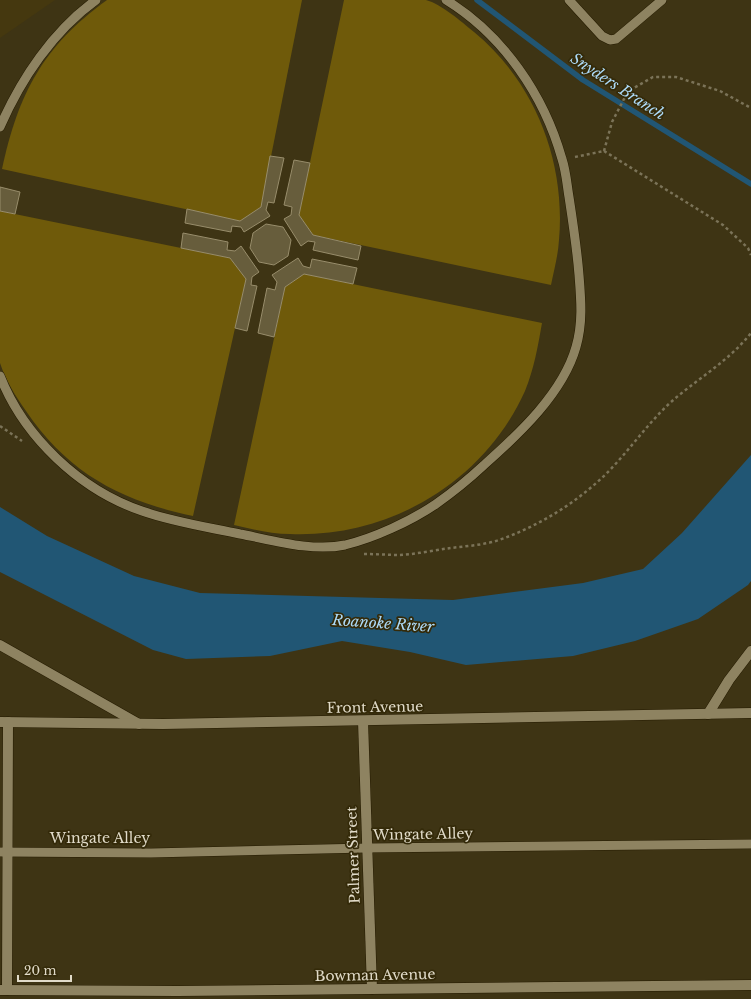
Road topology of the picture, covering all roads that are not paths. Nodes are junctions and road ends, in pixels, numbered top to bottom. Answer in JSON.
{"nodes":[{"id":1,"x":96,"y":0,"type":"edge"},
{"id":2,"x":446,"y":0,"type":"edge"},
{"id":3,"x":662,"y":0,"type":"edge"},
{"id":4,"x":574,"y":2,"type":"edge"},
{"id":5,"x":0,"y":127,"type":"edge"},
{"id":6,"x":0,"y":376,"type":"edge"},
{"id":7,"x":0,"y":646,"type":"edge"},
{"id":8,"x":751,"y":651,"type":"edge"},
{"id":9,"x":751,"y":713,"type":"edge"},
{"id":10,"x":708,"y":714,"type":"junction"},
{"id":11,"x":363,"y":721,"type":"junction"},
{"id":12,"x":4,"y":722,"type":"edge"},
{"id":13,"x":139,"y":724,"type":"junction"},
{"id":14,"x":751,"y":844,"type":"edge"},
{"id":15,"x":367,"y":848,"type":"junction"},
{"id":16,"x":4,"y":852,"type":"edge"},
{"id":17,"x":751,"y":985,"type":"edge"},
{"id":18,"x":372,"y":989,"type":"junction"},
{"id":19,"x":4,"y":990,"type":"edge"}],
"edges":[{"from":1,"to":5,"type":"lane"},
{"from":2,"to":6,"type":"lane"},
{"from":3,"to":4,"type":"lane"},
{"from":7,"to":13,"type":"street"},
{"from":8,"to":10,"type":"street"},
{"from":9,"to":10,"type":"street","name":"Front Avenue"},
{"from":10,"to":11,"type":"street","name":"Front Avenue"},
{"from":11,"to":13,"type":"street","name":"Front Avenue"},
{"from":11,"to":15,"type":"street","name":"Palmer Street"},
{"from":12,"to":13,"type":"street","name":"Front Avenue"},
{"from":12,"to":16,"type":"street"},
{"from":14,"to":15,"type":"lane","name":"Wingate Alley"},
{"from":15,"to":16,"type":"lane","name":"Wingate Alley"},
{"from":15,"to":18,"type":"street","name":"Palmer Street"},
{"from":16,"to":19,"type":"street"},
{"from":17,"to":18,"type":"street","name":"Bowman Avenue"},
{"from":18,"to":19,"type":"street","name":"Bowman Avenue"}]}
